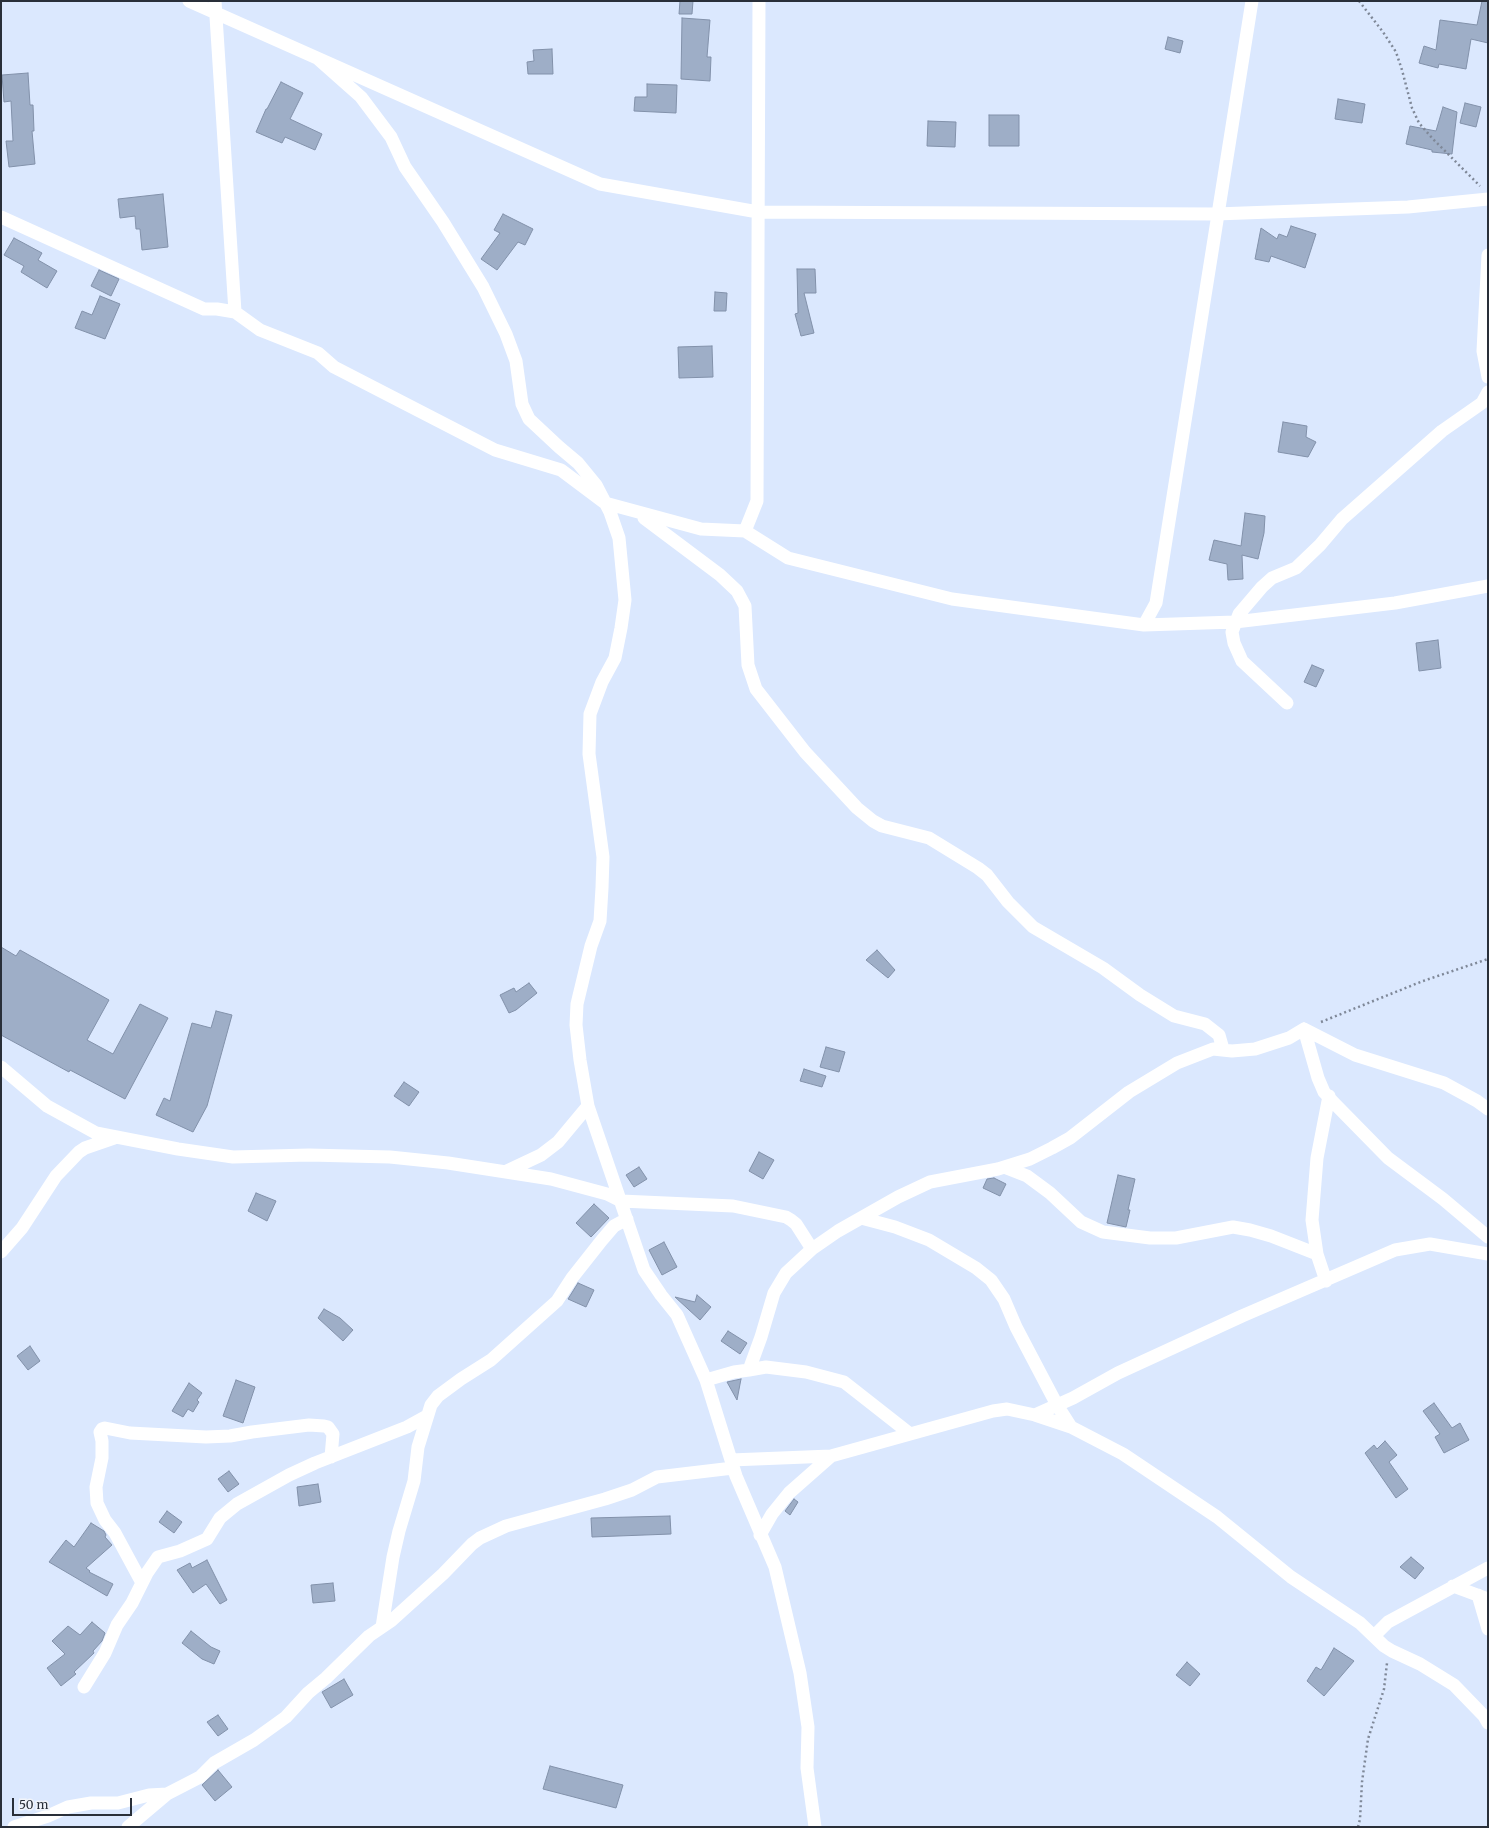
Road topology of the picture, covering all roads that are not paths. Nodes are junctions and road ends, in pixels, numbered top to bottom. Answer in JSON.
{"nodes":[{"id":1,"x":189,"y":1,"type":"edge"},
{"id":2,"x":759,"y":1,"type":"edge"},
{"id":3,"x":1252,"y":1,"type":"edge"},
{"id":4,"x":215,"y":7,"type":"edge"},
{"id":5,"x":317,"y":58,"type":"junction"},
{"id":6,"x":1485,"y":193,"type":"edge"},
{"id":7,"x":758,"y":212,"type":"junction"},
{"id":8,"x":1218,"y":214,"type":"junction"},
{"id":9,"x":1,"y":217,"type":"edge"},
{"id":10,"x":1488,"y":255,"type":"edge"},
{"id":11,"x":235,"y":312,"type":"junction"},
{"id":12,"x":1488,"y":377,"type":"edge"},
{"id":13,"x":1488,"y":392,"type":"edge"},
{"id":14,"x":605,"y":503,"type":"junction"},
{"id":15,"x":632,"y":511,"type":"junction"},
{"id":16,"x":745,"y":531,"type":"junction"},
{"id":17,"x":1488,"y":586,"type":"edge"},
{"id":18,"x":1235,"y":622,"type":"junction"},
{"id":19,"x":1144,"y":625,"type":"junction"},
{"id":20,"x":1287,"y":703,"type":"dead end"},
{"id":21,"x":1304,"y":1029,"type":"junction"},
{"id":22,"x":1223,"y":1049,"type":"junction"},
{"id":23,"x":1,"y":1067,"type":"edge"},
{"id":24,"x":1328,"y":1096,"type":"junction"},
{"id":25,"x":588,"y":1106,"type":"junction"},
{"id":26,"x":1488,"y":1109,"type":"edge"},
{"id":27,"x":116,"y":1138,"type":"junction"},
{"id":28,"x":1004,"y":1167,"type":"junction"},
{"id":29,"x":505,"y":1172,"type":"junction"},
{"id":30,"x":621,"y":1201,"type":"junction"},
{"id":31,"x":861,"y":1218,"type":"junction"},
{"id":32,"x":627,"y":1219,"type":"junction"},
{"id":33,"x":1488,"y":1236,"type":"edge"},
{"id":34,"x":812,"y":1249,"type":"junction"},
{"id":35,"x":1,"y":1252,"type":"edge"},
{"id":36,"x":1317,"y":1254,"type":"junction"},
{"id":37,"x":1488,"y":1254,"type":"edge"},
{"id":38,"x":1326,"y":1281,"type":"junction"},
{"id":39,"x":748,"y":1370,"type":"junction"},
{"id":40,"x":706,"y":1380,"type":"junction"},
{"id":41,"x":1057,"y":1405,"type":"junction"},
{"id":42,"x":1034,"y":1415,"type":"junction"},
{"id":43,"x":427,"y":1416,"type":"junction"},
{"id":44,"x":1071,"y":1427,"type":"junction"},
{"id":45,"x":909,"y":1433,"type":"junction"},
{"id":46,"x":831,"y":1456,"type":"junction"},
{"id":47,"x":331,"y":1457,"type":"junction"},
{"id":48,"x":732,"y":1464,"type":"junction"},
{"id":49,"x":760,"y":1535,"type":"junction"},
{"id":50,"x":1488,"y":1568,"type":"edge"},
{"id":51,"x":142,"y":1583,"type":"junction"},
{"id":52,"x":1453,"y":1586,"type":"junction"},
{"id":53,"x":1483,"y":1597,"type":"edge"},
{"id":54,"x":382,"y":1627,"type":"junction"},
{"id":55,"x":1488,"y":1629,"type":"edge"},
{"id":56,"x":1374,"y":1636,"type":"junction"},
{"id":57,"x":84,"y":1687,"type":"dead end"},
{"id":58,"x":1488,"y":1723,"type":"edge"},
{"id":59,"x":168,"y":1794,"type":"junction"},
{"id":60,"x":14,"y":1827,"type":"edge"},
{"id":61,"x":128,"y":1827,"type":"edge"},
{"id":62,"x":815,"y":1827,"type":"edge"}],
"edges":[{"from":1,"to":4,"type":"street"},
{"from":2,"to":7,"type":"street"},
{"from":3,"to":8,"type":"street"},
{"from":4,"to":5,"type":"street"},
{"from":4,"to":11,"type":"street"},
{"from":5,"to":7,"type":"street"},
{"from":5,"to":14,"type":"street"},
{"from":6,"to":8,"type":"street"},
{"from":7,"to":8,"type":"street"},
{"from":7,"to":16,"type":"street"},
{"from":8,"to":19,"type":"street"},
{"from":9,"to":11,"type":"street"},
{"from":10,"to":12,"type":"street"},
{"from":11,"to":14,"type":"street"},
{"from":13,"to":18,"type":"street"},
{"from":14,"to":15,"type":"street"},
{"from":14,"to":25,"type":"street"},
{"from":15,"to":16,"type":"street"},
{"from":15,"to":22,"type":"street"},
{"from":16,"to":19,"type":"street"},
{"from":17,"to":18,"type":"street"},
{"from":18,"to":19,"type":"street"},
{"from":18,"to":20,"type":"street"},
{"from":21,"to":22,"type":"street"},
{"from":21,"to":24,"type":"street"},
{"from":21,"to":26,"type":"street"},
{"from":22,"to":28,"type":"street"},
{"from":23,"to":27,"type":"street"},
{"from":24,"to":33,"type":"street"},
{"from":24,"to":36,"type":"street"},
{"from":25,"to":29,"type":"street"},
{"from":25,"to":30,"type":"street"},
{"from":27,"to":29,"type":"street"},
{"from":27,"to":35,"type":"street"},
{"from":28,"to":31,"type":"street"},
{"from":28,"to":36,"type":"street"},
{"from":29,"to":30,"type":"street"},
{"from":30,"to":32,"type":"street"},
{"from":30,"to":34,"type":"street"},
{"from":31,"to":34,"type":"street"},
{"from":31,"to":41,"type":"street"},
{"from":32,"to":40,"type":"street"},
{"from":32,"to":43,"type":"street"},
{"from":34,"to":39,"type":"street"},
{"from":36,"to":38,"type":"street"},
{"from":37,"to":38,"type":"street"},
{"from":38,"to":41,"type":"street"},
{"from":39,"to":40,"type":"street"},
{"from":39,"to":45,"type":"street"},
{"from":40,"to":48,"type":"street"},
{"from":41,"to":42,"type":"street"},
{"from":41,"to":44,"type":"street"},
{"from":42,"to":44,"type":"street"},
{"from":42,"to":45,"type":"street"},
{"from":43,"to":47,"type":"street"},
{"from":43,"to":54,"type":"street"},
{"from":44,"to":56,"type":"street"},
{"from":45,"to":46,"type":"street"},
{"from":46,"to":48,"type":"street"},
{"from":46,"to":49,"type":"street"},
{"from":47,"to":51,"type":"street"},
{"from":47,"to":51,"type":"street"},
{"from":48,"to":49,"type":"street"},
{"from":48,"to":54,"type":"street"},
{"from":49,"to":62,"type":"street"},
{"from":50,"to":52,"type":"street"},
{"from":51,"to":57,"type":"street"},
{"from":52,"to":53,"type":"street"},
{"from":52,"to":56,"type":"street"},
{"from":53,"to":55,"type":"street"},
{"from":54,"to":59,"type":"street"},
{"from":56,"to":58,"type":"street"},
{"from":59,"to":60,"type":"street"},
{"from":59,"to":61,"type":"street"}]}
